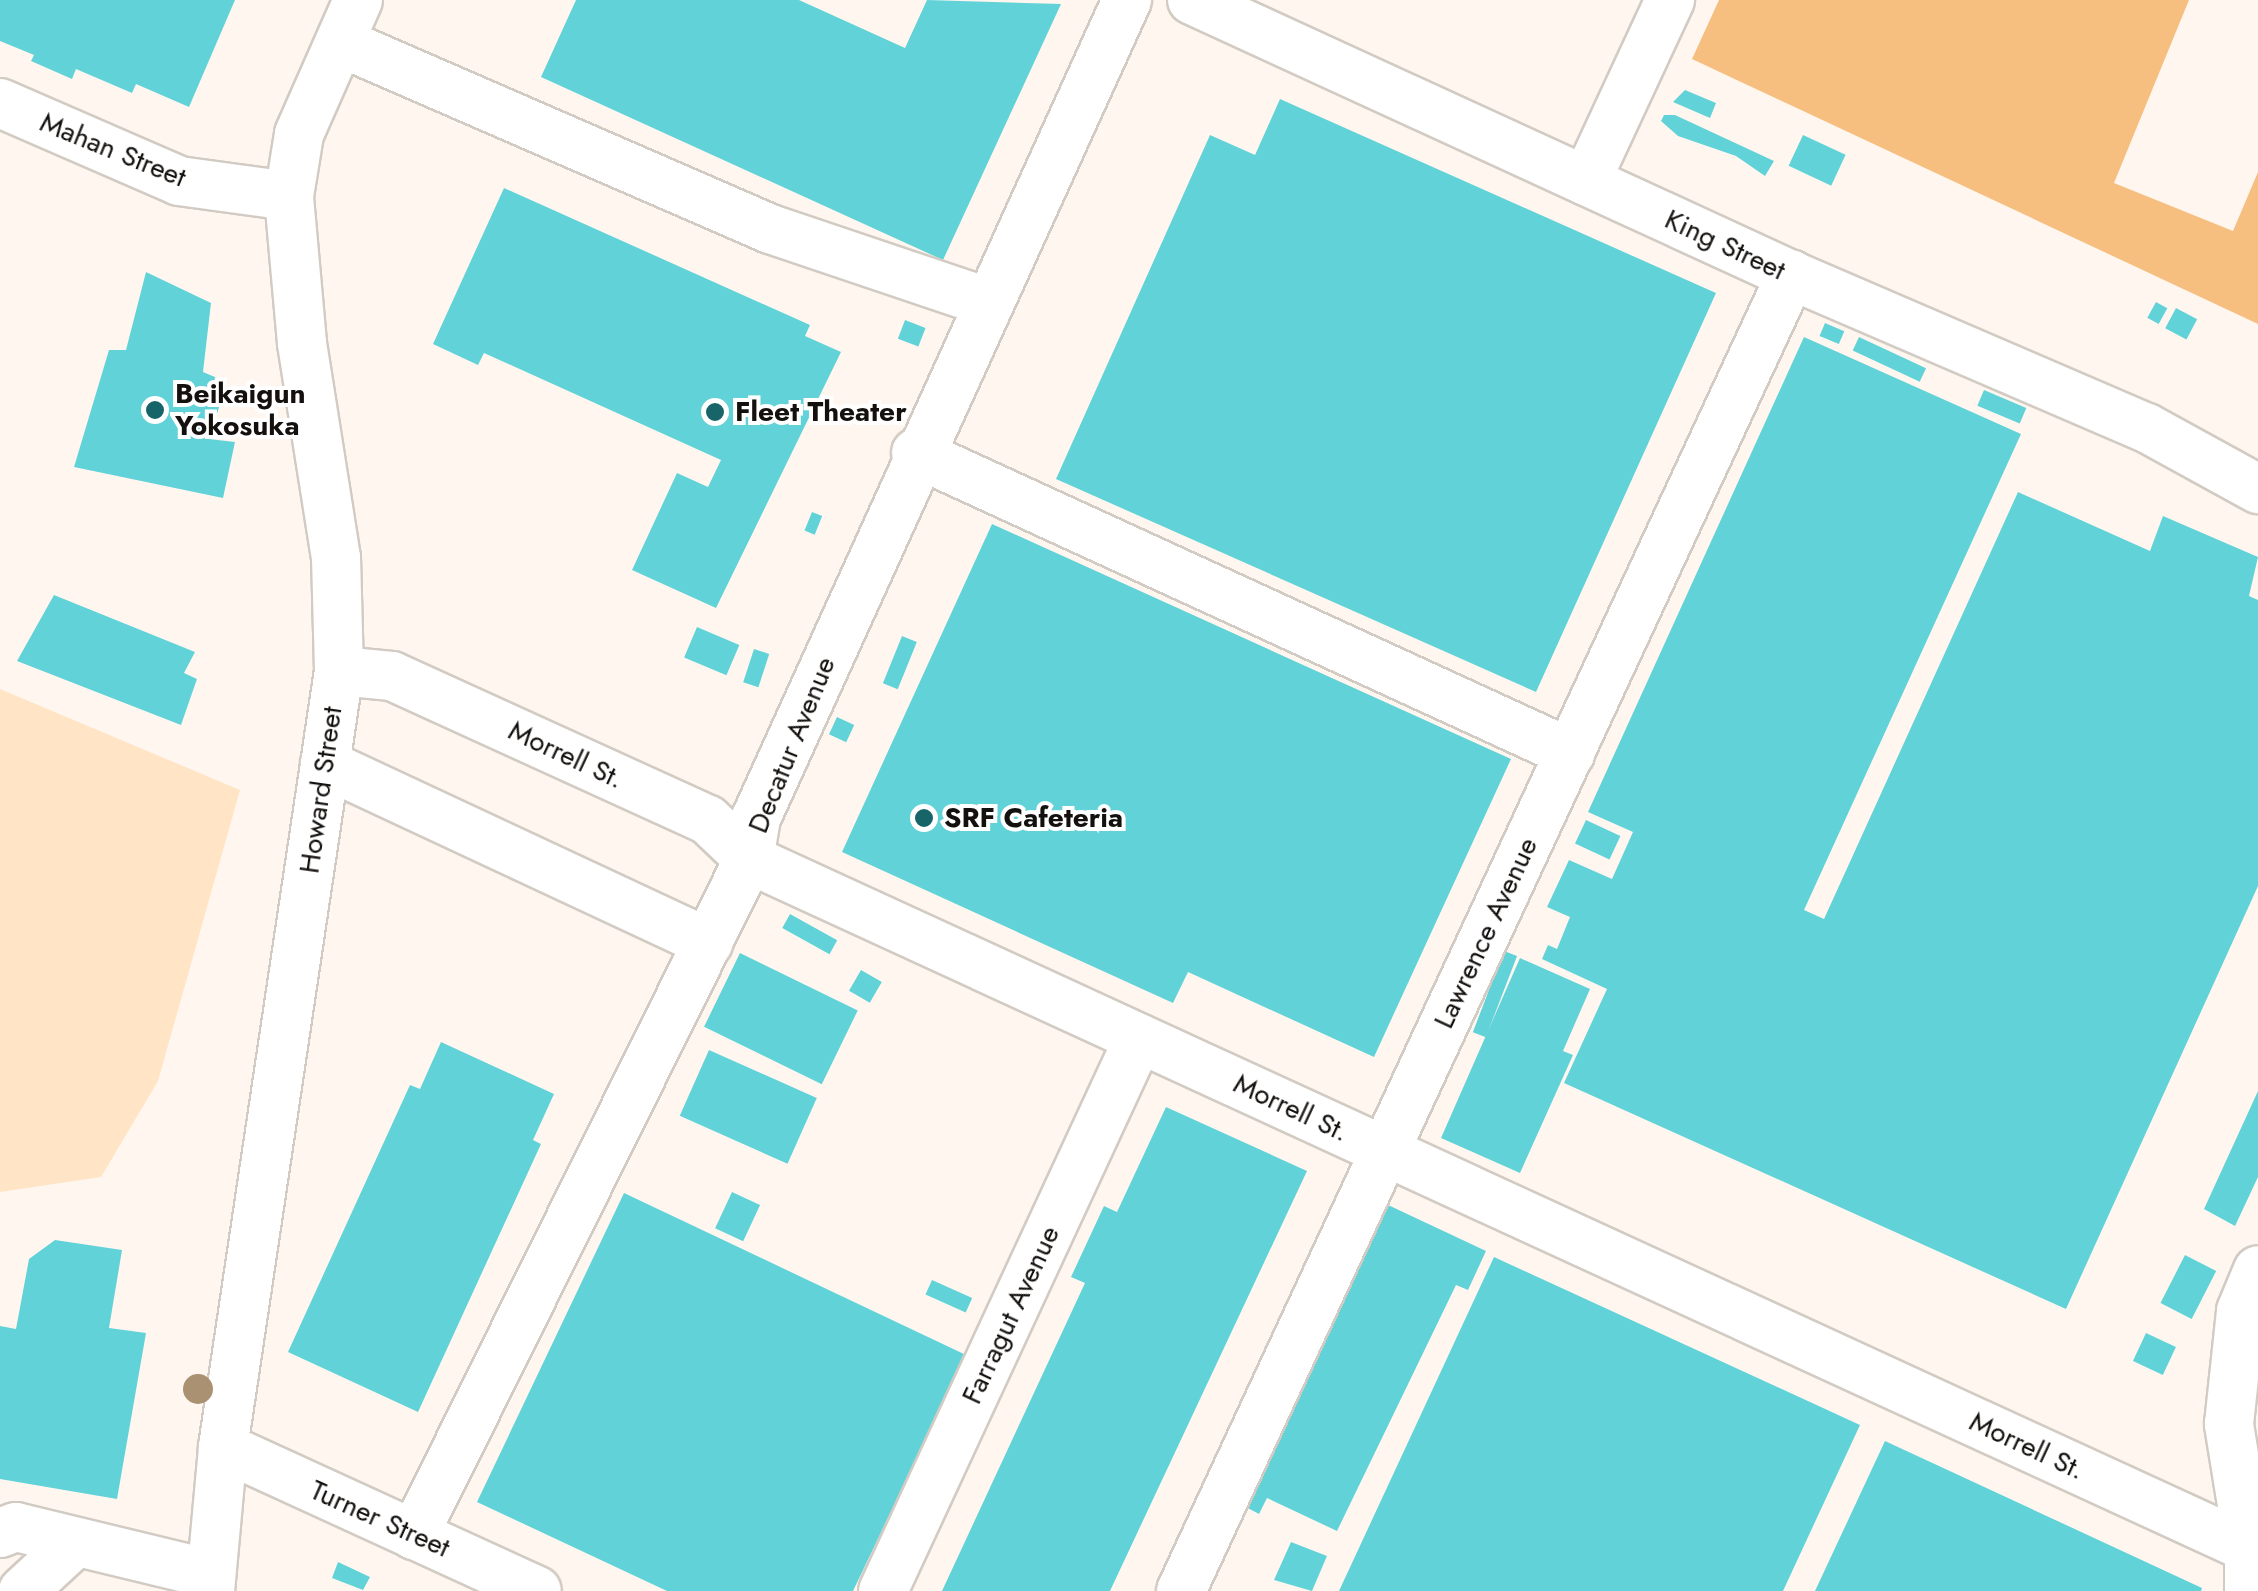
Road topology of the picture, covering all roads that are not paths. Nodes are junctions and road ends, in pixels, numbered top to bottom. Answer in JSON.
{"nodes":[{"id":1,"x":1127,"y":0,"type":"edge"},
{"id":2,"x":1192,"y":0,"type":"edge"},
{"id":3,"x":1670,"y":0,"type":"edge"},
{"id":4,"x":349,"y":21,"type":"edge"},
{"id":5,"x":0,"y":103,"type":"edge"},
{"id":6,"x":1586,"y":181,"type":"junction"},
{"id":7,"x":289,"y":196,"type":"junction"},
{"id":8,"x":1791,"y":275,"type":"junction"},
{"id":9,"x":987,"y":302,"type":"junction"},
{"id":10,"x":916,"y":452,"type":"junction"},
{"id":11,"x":2258,"y":489,"type":"edge"},
{"id":12,"x":339,"y":672,"type":"junction"},
{"id":13,"x":1570,"y":752,"type":"junction"},
{"id":14,"x":325,"y":764,"type":"junction"},
{"id":15,"x":749,"y":859,"type":"junction"},
{"id":16,"x":708,"y":943,"type":"junction"},
{"id":17,"x":1140,"y":1038,"type":"junction"},
{"id":18,"x":1385,"y":1151,"type":"junction"},
{"id":19,"x":2258,"y":1270,"type":"edge"},
{"id":20,"x":223,"y":1447,"type":"junction"},
{"id":21,"x":0,"y":1533,"type":"edge"},
{"id":22,"x":414,"y":1535,"type":"junction"},
{"id":23,"x":76,"y":1542,"type":"junction"},
{"id":24,"x":2249,"y":1569,"type":"edge"},
{"id":25,"x":210,"y":1582,"type":"edge"},
{"id":26,"x":23,"y":1591,"type":"edge"},
{"id":27,"x":537,"y":1591,"type":"edge"},
{"id":28,"x":883,"y":1591,"type":"edge"},
{"id":29,"x":1181,"y":1591,"type":"edge"}],
"edges":[{"from":1,"to":9,"type":"street","name":"Decatur Avenue"},
{"from":2,"to":6,"type":"street","name":"King Street"},
{"from":3,"to":6,"type":"street"},
{"from":4,"to":7,"type":"street","name":"Howard Street"},
{"from":4,"to":9,"type":"street"},
{"from":5,"to":7,"type":"street","name":"Mahan Street"},
{"from":6,"to":8,"type":"street","name":"King Street"},
{"from":7,"to":12,"type":"street","name":"Howard Street"},
{"from":8,"to":11,"type":"street","name":"King Street"},
{"from":8,"to":13,"type":"street","name":"Lawrence Avenue"},
{"from":9,"to":10,"type":"street","name":"Decatur Avenue"},
{"from":10,"to":13,"type":"street"},
{"from":10,"to":15,"type":"street","name":"Decatur Avenue"},
{"from":12,"to":14,"type":"street","name":"Howard Street"},
{"from":12,"to":15,"type":"street","name":"Morrell St."},
{"from":13,"to":18,"type":"street","name":"Lawrence Avenue"},
{"from":14,"to":16,"type":"street"},
{"from":14,"to":20,"type":"street","name":"Howard Street"},
{"from":15,"to":16,"type":"street","name":"Decatur Avenue"},
{"from":15,"to":17,"type":"street","name":"Morrell St."},
{"from":16,"to":22,"type":"street","name":"Decatur Avenue"},
{"from":17,"to":18,"type":"street","name":"Morrell St."},
{"from":17,"to":28,"type":"street","name":"Farragut Avenue"},
{"from":18,"to":24,"type":"street","name":"Morrell St."},
{"from":18,"to":29,"type":"street","name":"Lawrence Avenue"},
{"from":19,"to":24,"type":"street"},
{"from":20,"to":22,"type":"street","name":"Turner Street"},
{"from":20,"to":25,"type":"street","name":"Howard Street"},
{"from":21,"to":23,"type":"street"},
{"from":22,"to":27,"type":"street","name":"Turner Street"},
{"from":23,"to":25,"type":"street"},
{"from":23,"to":26,"type":"street"}]}
